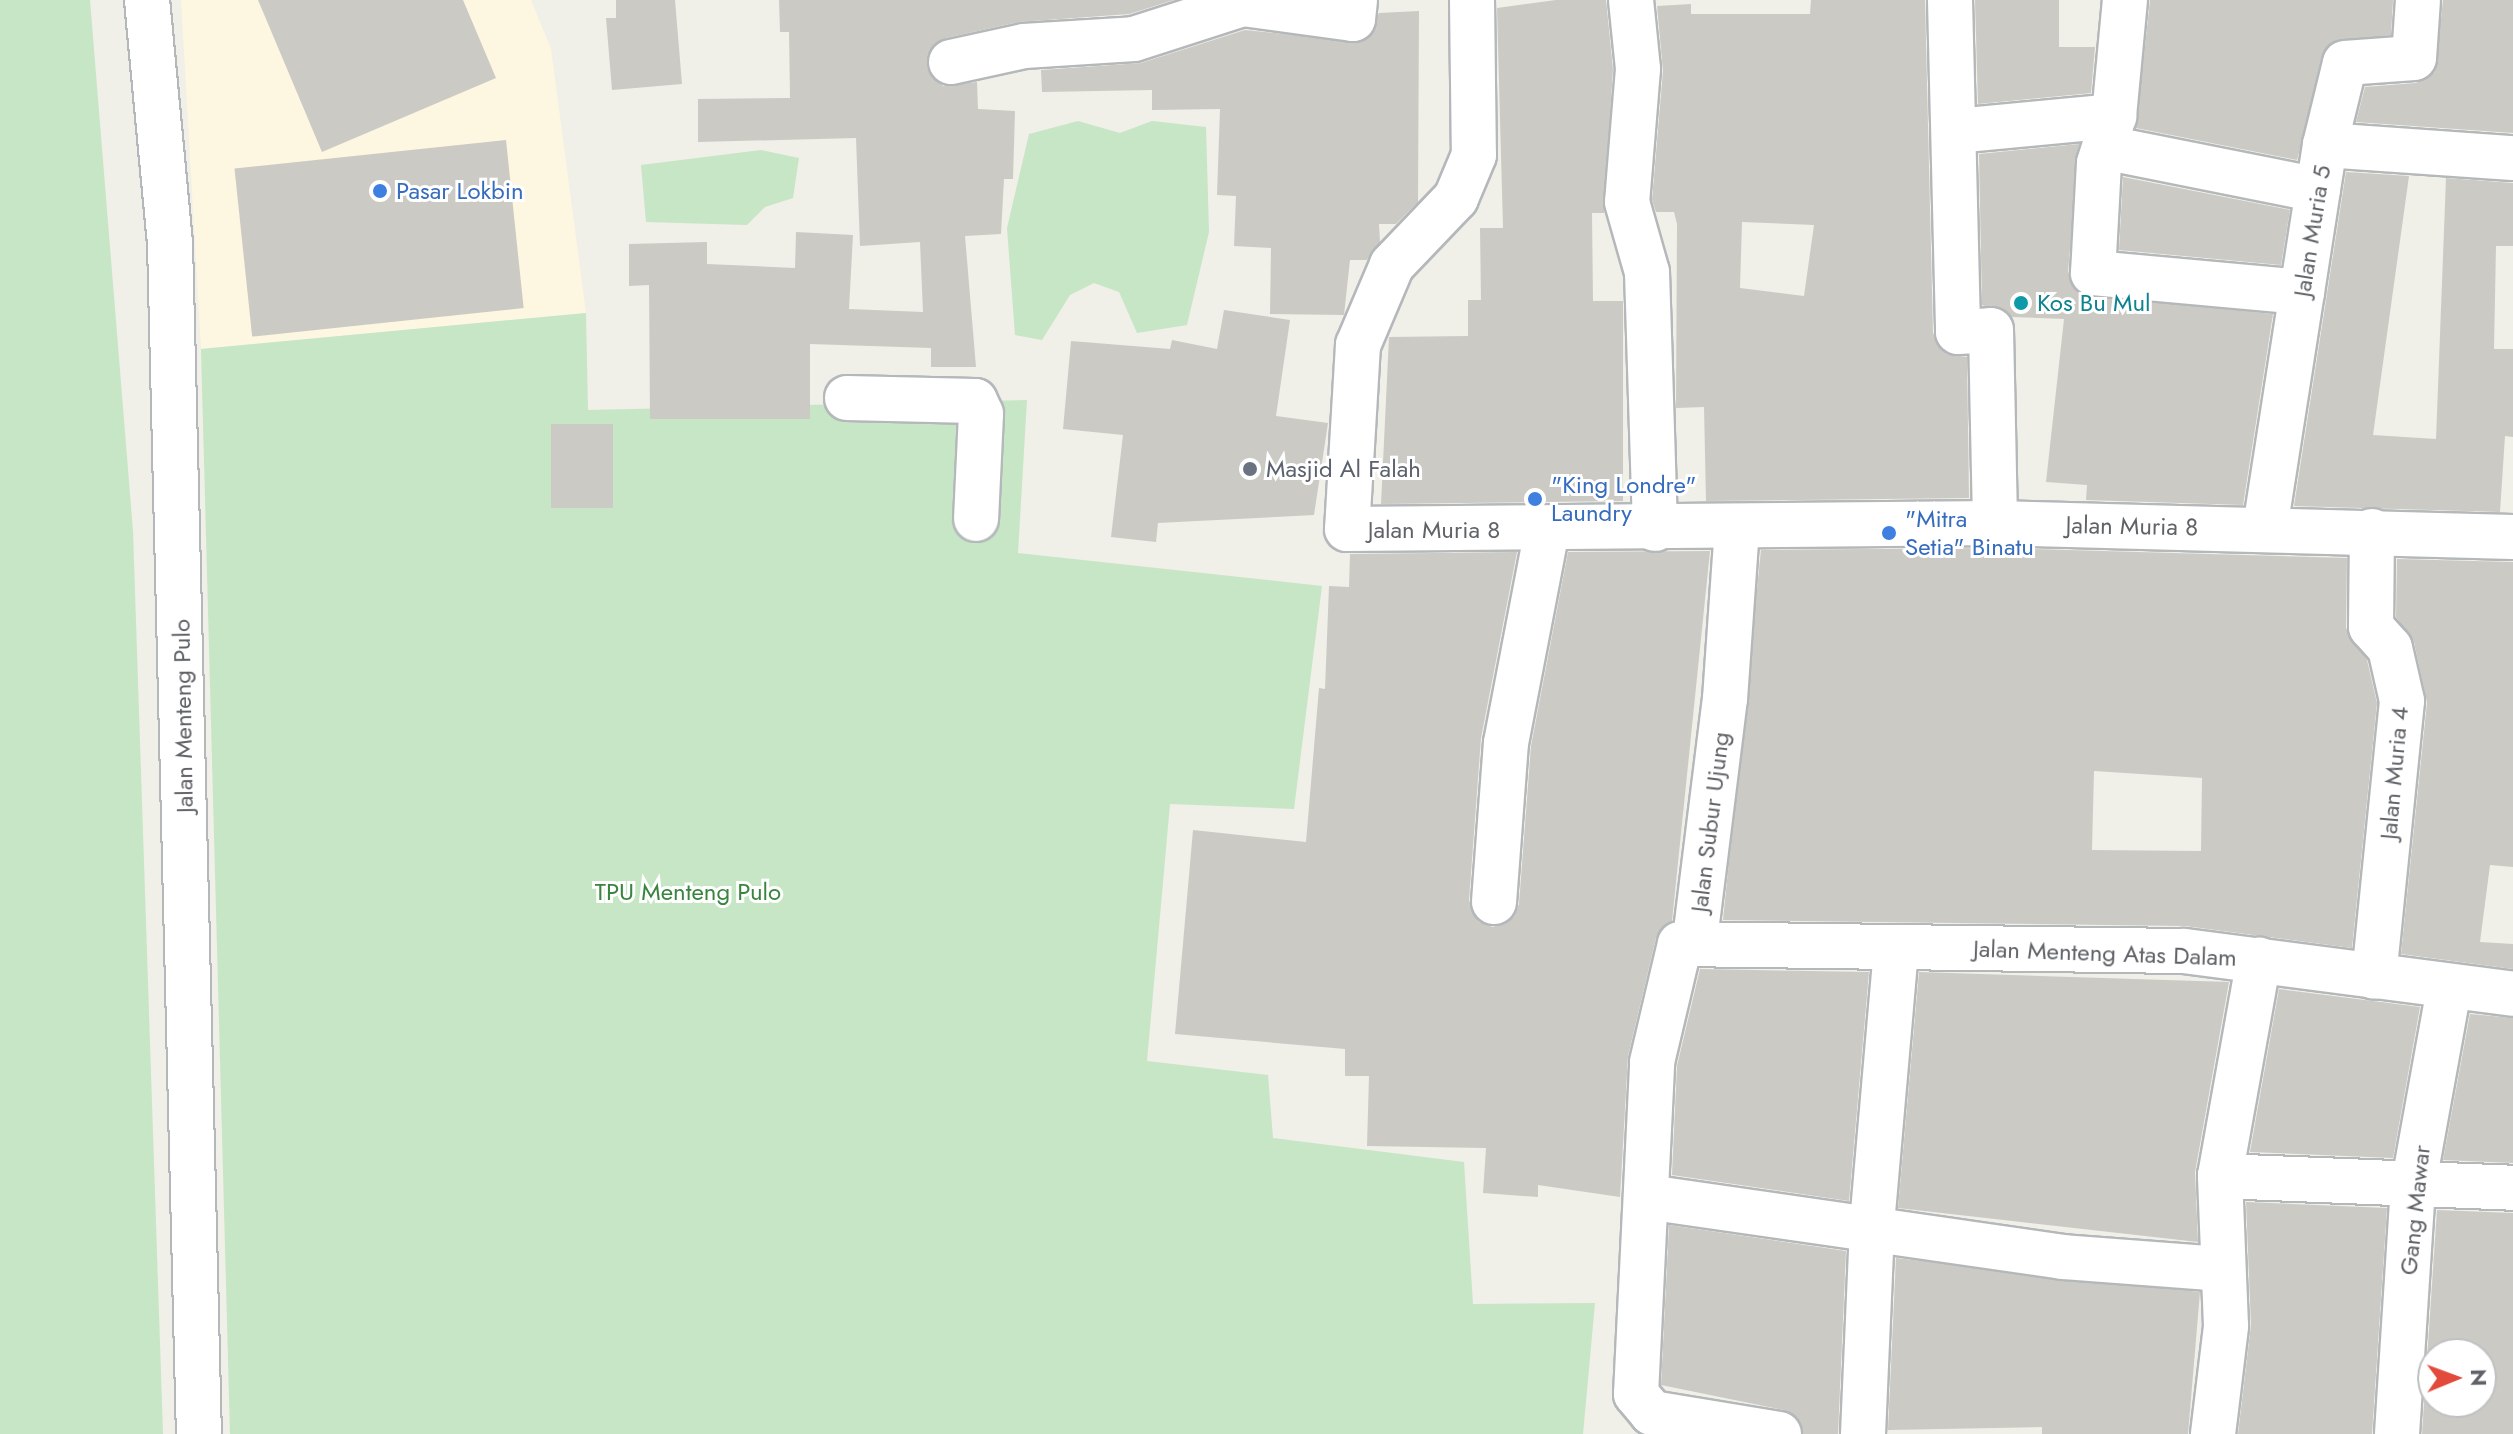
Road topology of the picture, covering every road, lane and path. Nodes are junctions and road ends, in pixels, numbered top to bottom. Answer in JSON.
{"nodes":[{"id":1,"x":147,"y":0,"type":"edge"},
{"id":2,"x":1355,"y":0,"type":"edge"},
{"id":3,"x":1472,"y":0,"type":"edge"},
{"id":4,"x":1631,"y":0,"type":"edge"},
{"id":5,"x":1950,"y":0,"type":"edge"},
{"id":6,"x":2125,"y":0,"type":"edge"},
{"id":7,"x":2418,"y":0,"type":"edge"},
{"id":8,"x":951,"y":62,"type":"dead end"},
{"id":9,"x":1955,"y":131,"type":"junction"},
{"id":10,"x":2111,"y":132,"type":"junction"},
{"id":11,"x":2325,"y":145,"type":"junction"},
{"id":12,"x":2513,"y":158,"type":"edge"},
{"id":13,"x":2318,"y":190,"type":"junction"},
{"id":14,"x":2302,"y":292,"type":"junction"},
{"id":15,"x":847,"y":398,"type":"dead end"},
{"id":16,"x":976,"y":519,"type":"dead end"},
{"id":17,"x":1995,"y":523,"type":"junction"},
{"id":18,"x":2265,"y":528,"type":"junction"},
{"id":19,"x":1655,"y":529,"type":"junction"},
{"id":20,"x":1737,"y":529,"type":"junction"},
{"id":21,"x":1547,"y":530,"type":"junction"},
{"id":22,"x":2372,"y":531,"type":"junction"},
{"id":23,"x":2513,"y":537,"type":"edge"},
{"id":24,"x":1494,"y":902,"type":"dead end"},
{"id":25,"x":1695,"y":939,"type":"junction"},
{"id":26,"x":1896,"y":947,"type":"junction"},
{"id":27,"x":2259,"y":959,"type":"junction"},
{"id":28,"x":2374,"y":977,"type":"junction"},
{"id":29,"x":2449,"y":989,"type":"junction"},
{"id":30,"x":2513,"y":994,"type":"edge"},
{"id":31,"x":2220,"y":1176,"type":"junction"},
{"id":32,"x":2413,"y":1187,"type":"junction"},
{"id":33,"x":2513,"y":1188,"type":"edge"},
{"id":34,"x":1647,"y":1197,"type":"junction"},
{"id":35,"x":1872,"y":1224,"type":"junction"},
{"id":36,"x":2222,"y":1269,"type":"junction"},
{"id":37,"x":199,"y":1434,"type":"edge"},
{"id":38,"x":1779,"y":1434,"type":"edge"},
{"id":39,"x":1863,"y":1434,"type":"edge"},
{"id":40,"x":2213,"y":1434,"type":"edge"},
{"id":41,"x":2397,"y":1434,"type":"edge"}],
"edges":[{"from":1,"to":37,"type":"street","name":"Jalan Menteng Pulo"},
{"from":2,"to":8,"type":"street"},
{"from":3,"to":21,"type":"street","name":"Jalan Muria 8"},
{"from":4,"to":19,"type":"street"},
{"from":5,"to":9,"type":"street"},
{"from":6,"to":10,"type":"street"},
{"from":7,"to":11,"type":"street","name":"Jalan Muria 5"},
{"from":9,"to":10,"type":"street"},
{"from":9,"to":17,"type":"street"},
{"from":10,"to":13,"type":"street"},
{"from":10,"to":14,"type":"street"},
{"from":11,"to":12,"type":"street"},
{"from":11,"to":13,"type":"street","name":"Jalan Muria 5"},
{"from":13,"to":14,"type":"street","name":"Jalan Muria 5"},
{"from":14,"to":18,"type":"street","name":"Jalan Muria 5"},
{"from":15,"to":16,"type":"street"},
{"from":17,"to":18,"type":"street","name":"Jalan Muria 8"},
{"from":17,"to":20,"type":"street","name":"Jalan Muria 8"},
{"from":18,"to":22,"type":"street","name":"Jalan Muria 8"},
{"from":19,"to":20,"type":"street","name":"Jalan Muria 8"},
{"from":19,"to":21,"type":"street","name":"Jalan Muria 8"},
{"from":20,"to":25,"type":"street","name":"Jalan Subur Ujung"},
{"from":21,"to":24,"type":"street"},
{"from":22,"to":23,"type":"street","name":"Jalan Muria 8"},
{"from":22,"to":28,"type":"street","name":"Jalan Muria 4"},
{"from":25,"to":26,"type":"street","name":"Jalan Menteng Atas Dalam"},
{"from":25,"to":34,"type":"street","name":"Jalan Subur Ujung"},
{"from":26,"to":27,"type":"street","name":"Jalan Menteng Atas Dalam"},
{"from":26,"to":35,"type":"street"},
{"from":27,"to":28,"type":"street","name":"Jalan Menteng Atas Dalam"},
{"from":27,"to":31,"type":"street"},
{"from":28,"to":29,"type":"street","name":"Jalan Menteng Atas Dalam"},
{"from":29,"to":30,"type":"street","name":"Jalan Menteng Atas Dalam"},
{"from":29,"to":32,"type":"street","name":"Gang Mawar"},
{"from":31,"to":32,"type":"street"},
{"from":31,"to":36,"type":"street"},
{"from":32,"to":33,"type":"street"},
{"from":32,"to":41,"type":"street","name":"Gang Mawar"},
{"from":34,"to":35,"type":"street"},
{"from":34,"to":38,"type":"street","name":"Jalan Subur Ujung"},
{"from":35,"to":36,"type":"street"},
{"from":35,"to":39,"type":"street"},
{"from":36,"to":40,"type":"street"}]}
